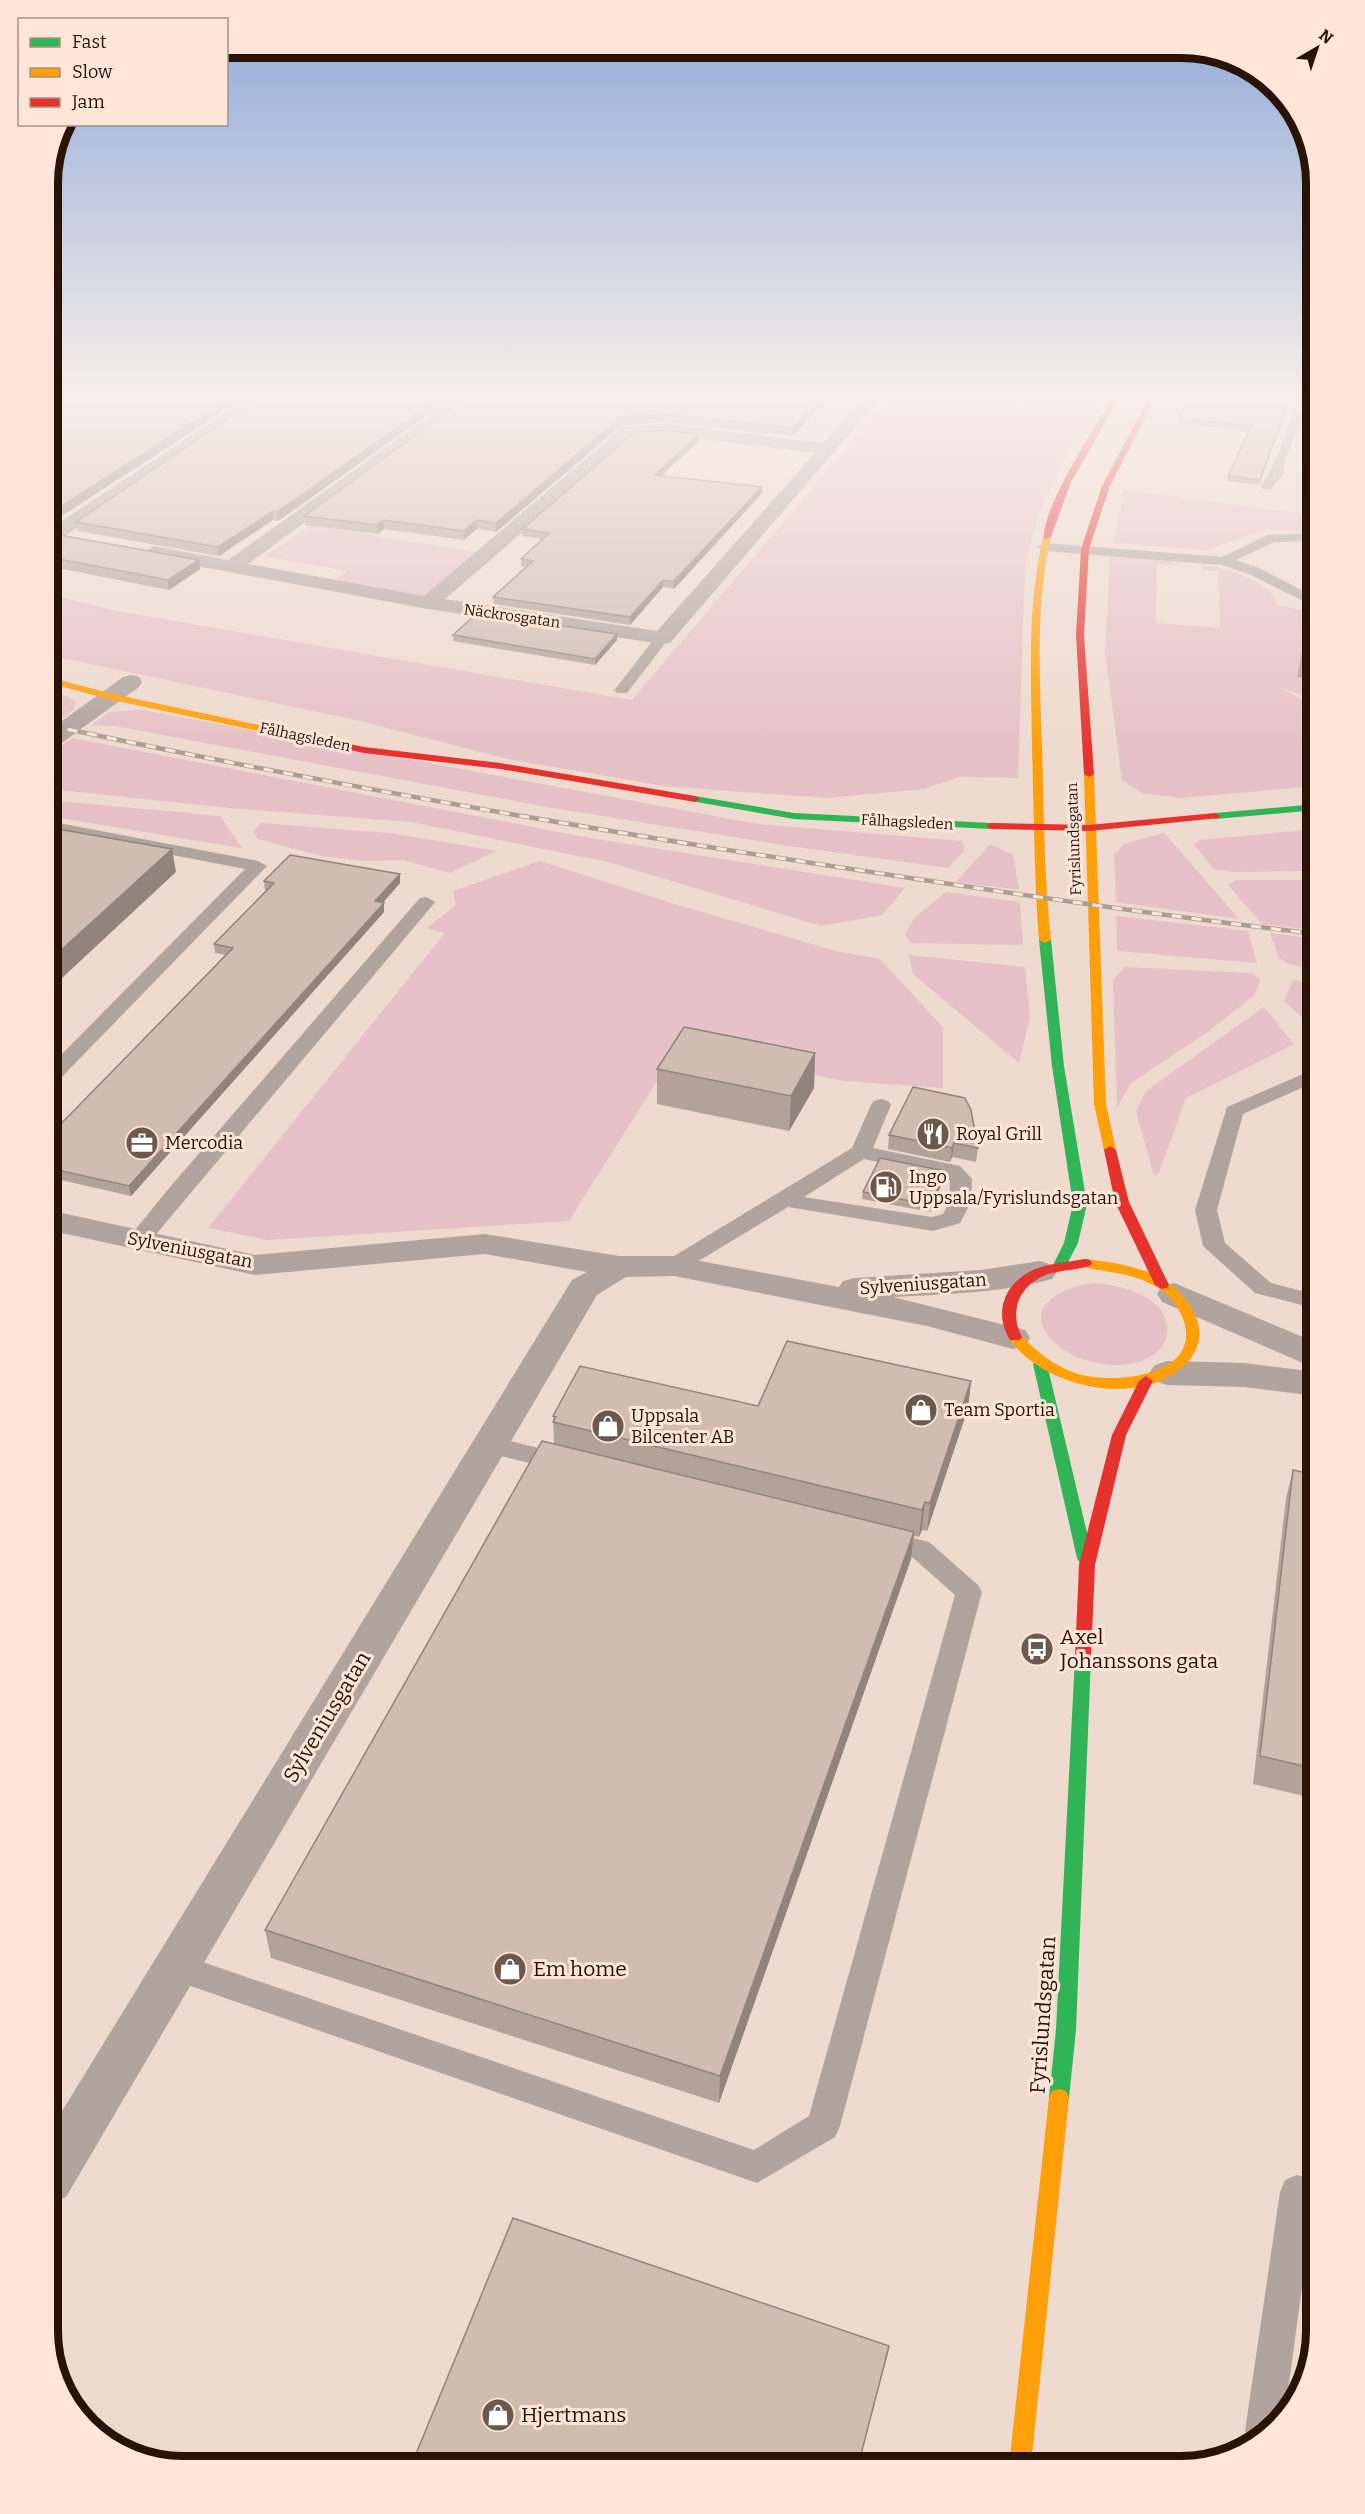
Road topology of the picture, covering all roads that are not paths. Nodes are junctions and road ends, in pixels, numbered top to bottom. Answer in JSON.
{"nodes":[{"id":1,"x":81,"y":514,"type":"edge"},
{"id":2,"x":304,"y":514,"type":"edge"},
{"id":3,"x":532,"y":514,"type":"edge"},
{"id":4,"x":771,"y":514,"type":"edge"},
{"id":5,"x":1053,"y":514,"type":"edge"},
{"id":6,"x":1097,"y":514,"type":"edge"},
{"id":7,"x":59,"y":529,"type":"edge"},
{"id":8,"x":59,"y":535,"type":"edge"},
{"id":9,"x":1306,"y":537,"type":"edge"},
{"id":10,"x":79,"y":539,"type":"edge"},
{"id":11,"x":1044,"y":547,"type":"junction"},
{"id":12,"x":138,"y":549,"type":"edge"},
{"id":13,"x":1085,"y":549,"type":"junction"},
{"id":14,"x":1224,"y":561,"type":"junction"},
{"id":15,"x":232,"y":566,"type":"junction"},
{"id":16,"x":1306,"y":598,"type":"edge"},
{"id":17,"x":428,"y":603,"type":"junction"},
{"id":18,"x":662,"y":638,"type":"junction"},
{"id":19,"x":59,"y":681,"type":"edge"},
{"id":20,"x":124,"y":686,"type":"junction"},
{"id":21,"x":622,"y":690,"type":"dead end"},
{"id":22,"x":59,"y":734,"type":"edge"},
{"id":23,"x":396,"y":740,"type":"dead end"},
{"id":24,"x":500,"y":766,"type":"junction"},
{"id":25,"x":1306,"y":808,"type":"edge"},
{"id":26,"x":1037,"y":827,"type":"junction"},
{"id":27,"x":59,"y":828,"type":"edge"},
{"id":28,"x":1089,"y":828,"type":"junction"},
{"id":29,"x":426,"y":902,"type":"dead end"},
{"id":30,"x":59,"y":1069,"type":"edge"},
{"id":31,"x":1306,"y":1079,"type":"edge"},
{"id":32,"x":881,"y":1106,"type":"dead end"},
{"id":33,"x":861,"y":1152,"type":"junction"},
{"id":34,"x":784,"y":1200,"type":"junction"},
{"id":35,"x":59,"y":1222,"type":"edge"},
{"id":36,"x":139,"y":1240,"type":"junction"},
{"id":37,"x":674,"y":1266,"type":"junction"},
{"id":38,"x":619,"y":1267,"type":"junction"},
{"id":39,"x":1050,"y":1269,"type":"junction"},
{"id":40,"x":1168,"y":1289,"type":"junction"},
{"id":41,"x":805,"y":1291,"type":"junction"},
{"id":42,"x":1306,"y":1299,"type":"edge"},
{"id":43,"x":1013,"y":1338,"type":"junction"},
{"id":44,"x":1306,"y":1352,"type":"edge"},
{"id":45,"x":1040,"y":1364,"type":"junction"},
{"id":46,"x":1157,"y":1377,"type":"junction"},
{"id":47,"x":1306,"y":1383,"type":"edge"},
{"id":48,"x":490,"y":1445,"type":"junction"},
{"id":49,"x":583,"y":1467,"type":"edge"},
{"id":50,"x":851,"y":1532,"type":"edge"},
{"id":51,"x":1087,"y":1565,"type":"junction"},
{"id":52,"x":176,"y":1967,"type":"junction"},
{"id":53,"x":58,"y":2163,"type":"edge"},
{"id":54,"x":1306,"y":2195,"type":"edge"},
{"id":55,"x":1265,"y":2424,"type":"edge"},
{"id":56,"x":1021,"y":2456,"type":"edge"}],
"edges":[{"from":1,"to":7,"type":"street"},
{"from":2,"to":15,"type":"street"},
{"from":3,"to":17,"type":"street"},
{"from":4,"to":18,"type":"street"},
{"from":5,"to":11,"type":"main road","name":"Fyrislundsgatan"},
{"from":6,"to":13,"type":"main road","name":"Fyrislundsgatan"},
{"from":8,"to":10,"type":"street"},
{"from":9,"to":14,"type":"lane"},
{"from":11,"to":13,"type":"lane"},
{"from":11,"to":26,"type":"main road","name":"Fyrislundsgatan"},
{"from":12,"to":15,"type":"street","name":"Näckrosgatan"},
{"from":13,"to":14,"type":"lane"},
{"from":13,"to":28,"type":"main road","name":"Fyrislundsgatan"},
{"from":14,"to":16,"type":"lane"},
{"from":15,"to":17,"type":"street","name":"Näckrosgatan"},
{"from":17,"to":18,"type":"street","name":"Näckrosgatan"},
{"from":18,"to":21,"type":"lane"},
{"from":19,"to":20,"type":"main road","name":"Fålhagsleden"},
{"from":20,"to":22,"type":"street"},
{"from":20,"to":24,"type":"main road","name":"Fålhagsleden"},
{"from":23,"to":24,"type":"main road","name":"Fålhagsleden"},
{"from":24,"to":26,"type":"main road","name":"Fålhagsleden"},
{"from":25,"to":28,"type":"main road","name":"Fålhagsleden"},
{"from":26,"to":28,"type":"main road","name":"Fålhagsleden"},
{"from":26,"to":39,"type":"main road","name":"Fyrislundsgatan"},
{"from":27,"to":30,"type":"lane"},
{"from":28,"to":40,"type":"main road","name":"Fyrislundsgatan"},
{"from":29,"to":36,"type":"lane"},
{"from":31,"to":42,"type":"lane"},
{"from":32,"to":33,"type":"lane"},
{"from":33,"to":34,"type":"lane"},
{"from":33,"to":34,"type":"lane"},
{"from":34,"to":37,"type":"lane"},
{"from":35,"to":36,"type":"street","name":"Sylveniusgatan"},
{"from":36,"to":38,"type":"street","name":"Sylveniusgatan"},
{"from":37,"to":38,"type":"street","name":"Sylveniusgatan"},
{"from":37,"to":41,"type":"street","name":"Sylveniusgatan"},
{"from":38,"to":48,"type":"street","name":"Sylveniusgatan"},
{"from":39,"to":40,"type":"main road"},
{"from":39,"to":41,"type":"street","name":"Sylveniusgatan"},
{"from":39,"to":43,"type":"main road"},
{"from":40,"to":44,"type":"street"},
{"from":40,"to":46,"type":"main road"},
{"from":41,"to":43,"type":"street","name":"Sylveniusgatan"},
{"from":43,"to":45,"type":"main road"},
{"from":45,"to":46,"type":"main road"},
{"from":45,"to":51,"type":"main road","name":"Fyrislundsgatan"},
{"from":46,"to":47,"type":"street"},
{"from":46,"to":51,"type":"main road","name":"Fyrislundsgatan"},
{"from":48,"to":49,"type":"lane"},
{"from":48,"to":52,"type":"street","name":"Sylveniusgatan"},
{"from":50,"to":52,"type":"lane"},
{"from":51,"to":56,"type":"main road","name":"Fyrislundsgatan"},
{"from":52,"to":53,"type":"street","name":"Sylveniusgatan"},
{"from":54,"to":55,"type":"lane"}]}
